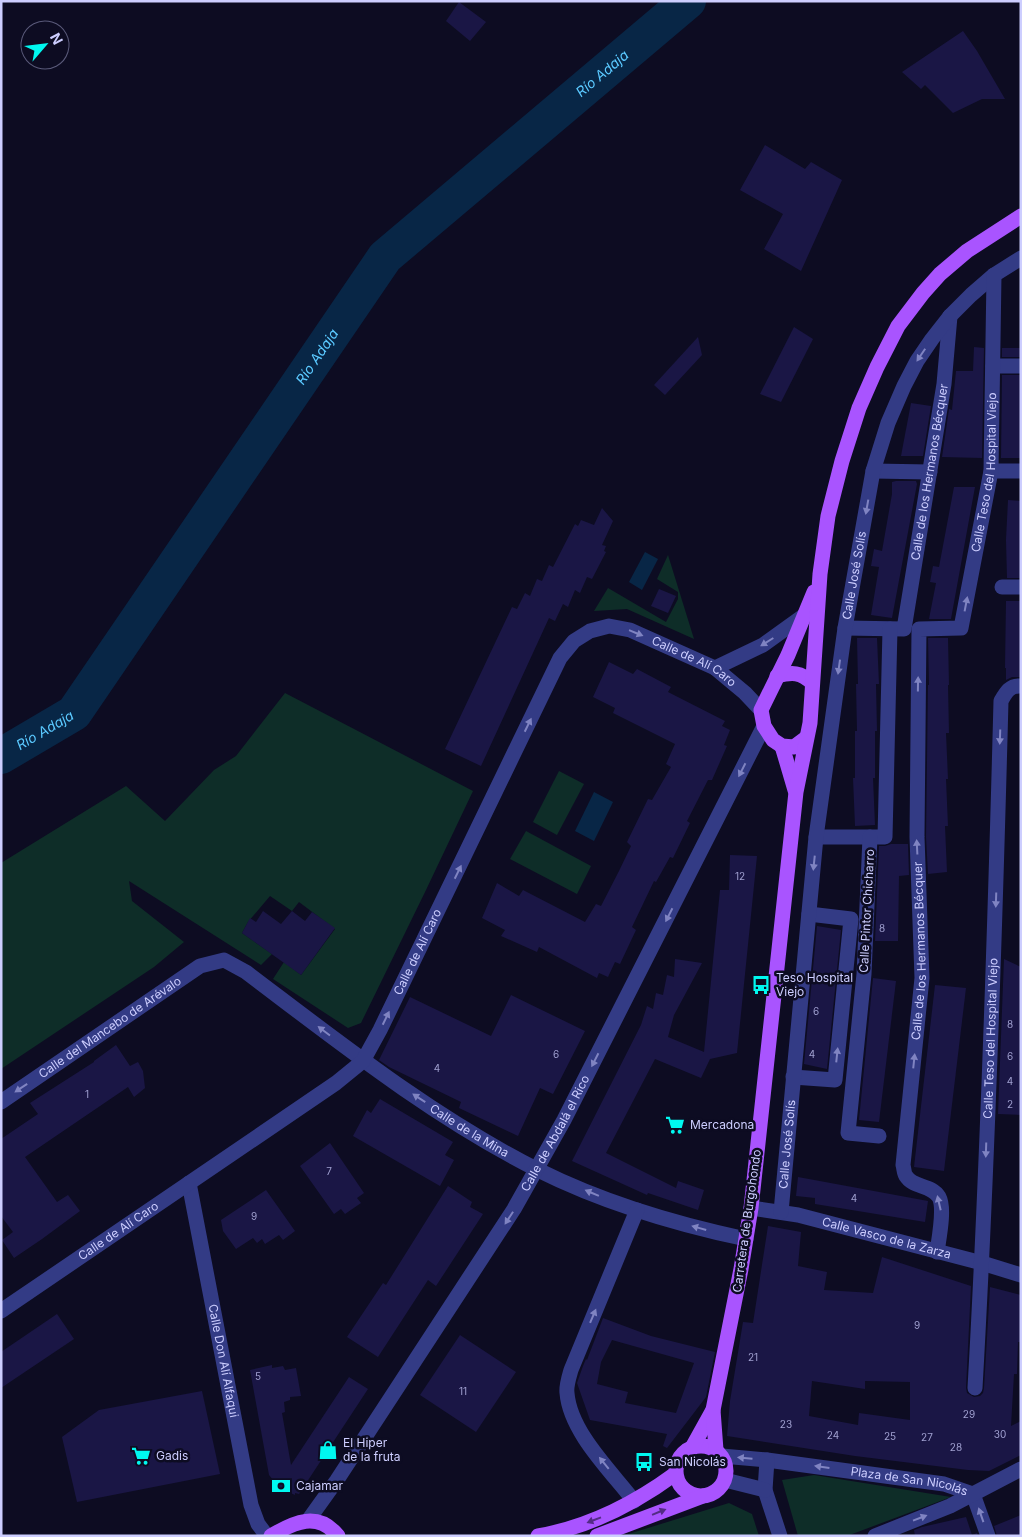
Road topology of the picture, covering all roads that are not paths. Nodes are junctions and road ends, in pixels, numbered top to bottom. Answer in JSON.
{"nodes":[{"id":1,"x":1021,"y":216,"type":"edge"},
{"id":2,"x":1021,"y":258,"type":"edge"},
{"id":3,"x":994,"y":275,"type":"junction"},
{"id":4,"x":950,"y":316,"type":"junction"},
{"id":5,"x":993,"y":366,"type":"junction"},
{"id":6,"x":1021,"y":366,"type":"edge"},
{"id":7,"x":873,"y":471,"type":"junction"},
{"id":8,"x":991,"y":471,"type":"junction"},
{"id":9,"x":1021,"y":471,"type":"edge"},
{"id":10,"x":930,"y":472,"type":"junction"},
{"id":11,"x":820,"y":574,"type":"junction"},
{"id":12,"x":1002,"y":587,"type":"dead end"},
{"id":13,"x":1021,"y":587,"type":"edge"},
{"id":14,"x":806,"y":614,"type":"junction"},
{"id":15,"x":845,"y":628,"type":"junction"},
{"id":16,"x":904,"y":629,"type":"junction"},
{"id":17,"x":715,"y":668,"type":"junction"},
{"id":18,"x":777,"y":676,"type":"junction"},
{"id":19,"x":812,"y":683,"type":"junction"},
{"id":20,"x":1014,"y":688,"type":"edge"},
{"id":21,"x":761,"y":710,"type":"junction"},
{"id":22,"x":764,"y":726,"type":"junction"},
{"id":23,"x":806,"y":738,"type":"junction"},
{"id":24,"x":782,"y":746,"type":"junction"},
{"id":25,"x":796,"y":792,"type":"junction"},
{"id":26,"x":816,"y":837,"type":"junction"},
{"id":27,"x":878,"y":837,"type":"junction"},
{"id":28,"x":809,"y":914,"type":"junction"},
{"id":29,"x":224,"y":960,"type":"joint"},
{"id":30,"x":363,"y":1060,"type":"junction"},
{"id":31,"x":793,"y":1077,"type":"junction"},
{"id":32,"x":1,"y":1102,"type":"edge"},
{"id":33,"x":879,"y":1136,"type":"dead end"},
{"id":34,"x":537,"y":1169,"type":"junction"},
{"id":35,"x":189,"y":1183,"type":"junction"},
{"id":36,"x":751,"y":1208,"type":"junction"},
{"id":37,"x":637,"y":1210,"type":"junction"},
{"id":38,"x":781,"y":1212,"type":"junction"},
{"id":39,"x":746,"y":1239,"type":"junction"},
{"id":40,"x":938,"y":1252,"type":"junction"},
{"id":41,"x":982,"y":1263,"type":"junction"},
{"id":42,"x":1021,"y":1275,"type":"edge"},
{"id":43,"x":1,"y":1311,"type":"edge"},
{"id":44,"x":975,"y":1388,"type":"dead end"},
{"id":45,"x":713,"y":1410,"type":"junction"},
{"id":46,"x":693,"y":1446,"type":"junction"},
{"id":47,"x":719,"y":1453,"type":"junction"},
{"id":48,"x":768,"y":1460,"type":"junction"},
{"id":49,"x":1021,"y":1470,"type":"edge"},
{"id":50,"x":675,"y":1474,"type":"junction"},
{"id":51,"x":725,"y":1480,"type":"junction"},
{"id":52,"x":765,"y":1490,"type":"junction"},
{"id":53,"x":973,"y":1494,"type":"junction"},
{"id":54,"x":703,"y":1496,"type":"junction"},
{"id":55,"x":634,"y":1502,"type":"junction"},
{"id":56,"x":309,"y":1519,"type":"junction"},
{"id":57,"x":266,"y":1536,"type":"edge"},
{"id":58,"x":271,"y":1536,"type":"edge"},
{"id":59,"x":338,"y":1536,"type":"edge"},
{"id":60,"x":538,"y":1536,"type":"edge"},
{"id":61,"x":597,"y":1536,"type":"edge"},
{"id":62,"x":780,"y":1536,"type":"edge"},
{"id":63,"x":875,"y":1536,"type":"edge"},
{"id":64,"x":988,"y":1536,"type":"edge"}],
"edges":[{"from":1,"to":11,"type":"main road"},
{"from":2,"to":3,"type":"street","name":"Calle José Solís"},
{"from":3,"to":4,"type":"street","name":"Calle José Solís"},
{"from":3,"to":5,"type":"street","name":"Calle Teso del Hospital Viejo"},
{"from":4,"to":7,"type":"street","name":"Calle José Solís","one_way":true},
{"from":4,"to":10,"type":"street","name":"Calle de los Hermanos Bécquer"},
{"from":5,"to":6,"type":"street"},
{"from":5,"to":8,"type":"street","name":"Calle Teso del Hospital Viejo"},
{"from":7,"to":10,"type":"street"},
{"from":7,"to":15,"type":"street","name":"Calle José Solís","one_way":true},
{"from":8,"to":9,"type":"street"},
{"from":16,"to":8,"type":"street","name":"Calle Teso del Hospital Viejo","one_way":true},
{"from":10,"to":16,"type":"street","name":"Calle de los Hermanos Bécquer"},
{"from":11,"to":14,"type":"main road"},
{"from":11,"to":19,"type":"main road"},
{"from":12,"to":13,"type":"street"},
{"from":14,"to":17,"type":"street","one_way":true},
{"from":14,"to":18,"type":"main road"},
{"from":15,"to":16,"type":"street","name":"Calle Teso del Hospital Viejo"},
{"from":15,"to":26,"type":"street","name":"Calle José Solís","one_way":true},
{"from":16,"to":27,"type":"street","name":"Calle Pintor Chicharro"},
{"from":40,"to":16,"type":"street","name":"Calle de los Hermanos Bécquer","one_way":true},
{"from":17,"to":21,"type":"street","name":"Calle de Alí Caro"},
{"from":30,"to":17,"type":"street","name":"Calle de Alí Caro","one_way":true},
{"from":18,"to":19,"type":"main road"},
{"from":18,"to":21,"type":"main road"},
{"from":19,"to":23,"type":"main road"},
{"from":20,"to":41,"type":"street","name":"Calle Teso del Hospital Viejo","one_way":true},
{"from":21,"to":22,"type":"main road"},
{"from":22,"to":24,"type":"main road"},
{"from":22,"to":34,"type":"street","name":"Calle de Abdalá el Rico","one_way":true},
{"from":23,"to":24,"type":"main road"},
{"from":23,"to":25,"type":"main road","name":"Carretera de Burgohondo"},
{"from":24,"to":25,"type":"main road","name":"Carretera de Burgohondo"},
{"from":25,"to":36,"type":"main road","name":"Carretera de Burgohondo"},
{"from":26,"to":27,"type":"street"},
{"from":26,"to":28,"type":"street","name":"Calle José Solís","one_way":true},
{"from":27,"to":33,"type":"street","name":"Calle Pintor Chicharro"},
{"from":28,"to":31,"type":"street","name":"Calle José Solís"},
{"from":31,"to":28,"type":"street","one_way":true},
{"from":30,"to":29,"type":"street","name":"Calle de la Mina","one_way":true},
{"from":29,"to":32,"type":"street","name":"Calle del Mancebo de Arévalo","one_way":true},
{"from":34,"to":30,"type":"street","name":"Calle de la Mina","one_way":true},
{"from":30,"to":35,"type":"street","name":"Calle de Alí Caro"},
{"from":31,"to":38,"type":"street","name":"Calle José Solís"},
{"from":37,"to":34,"type":"street","name":"Calle de la Mina","one_way":true},
{"from":34,"to":56,"type":"street","name":"Calle de Abdalá el Rico","one_way":true},
{"from":35,"to":43,"type":"street","name":"Calle de Alí Caro"},
{"from":35,"to":57,"type":"street","name":"Calle Don Alí Alfaqui"},
{"from":36,"to":38,"type":"street","name":"Calle Vasco de la Zarza"},
{"from":36,"to":39,"type":"main road","name":"Carretera de Burgohondo"},
{"from":39,"to":37,"type":"street","name":"Calle de la Mina","one_way":true},
{"from":55,"to":37,"type":"street","one_way":true},
{"from":38,"to":40,"type":"street","name":"Calle Vasco de la Zarza"},
{"from":39,"to":45,"type":"main road","name":"Carretera de Burgohondo"},
{"from":40,"to":41,"type":"street","name":"Calle Vasco de la Zarza"},
{"from":41,"to":42,"type":"street","name":"Calle Vasco de la Zarza"},
{"from":41,"to":44,"type":"street","name":"Calle Teso del Hospital Viejo"},
{"from":45,"to":46,"type":"main road","name":"Carretera de Burgohondo"},
{"from":45,"to":47,"type":"main road","name":"Carretera de Burgohondo"},
{"from":46,"to":47,"type":"main road"},
{"from":46,"to":50,"type":"main road"},
{"from":48,"to":47,"type":"street","name":"Plaza de San Nicolás","one_way":true},
{"from":47,"to":51,"type":"main road"},
{"from":48,"to":52,"type":"street"},
{"from":53,"to":48,"type":"street","name":"Plaza de San Nicolás","one_way":true},
{"from":49,"to":53,"type":"street"},
{"from":50,"to":54,"type":"main road"},
{"from":50,"to":55,"type":"main road"},
{"from":51,"to":52,"type":"street"},
{"from":51,"to":54,"type":"main road"},
{"from":52,"to":62,"type":"street"},
{"from":63,"to":53,"type":"street","name":"Plaza de San Nicolás","one_way":true},
{"from":64,"to":53,"type":"street","one_way":true},
{"from":61,"to":54,"type":"main road","one_way":true},
{"from":55,"to":60,"type":"main road","one_way":true},
{"from":56,"to":58,"type":"main road"},
{"from":56,"to":59,"type":"main road"}]}
